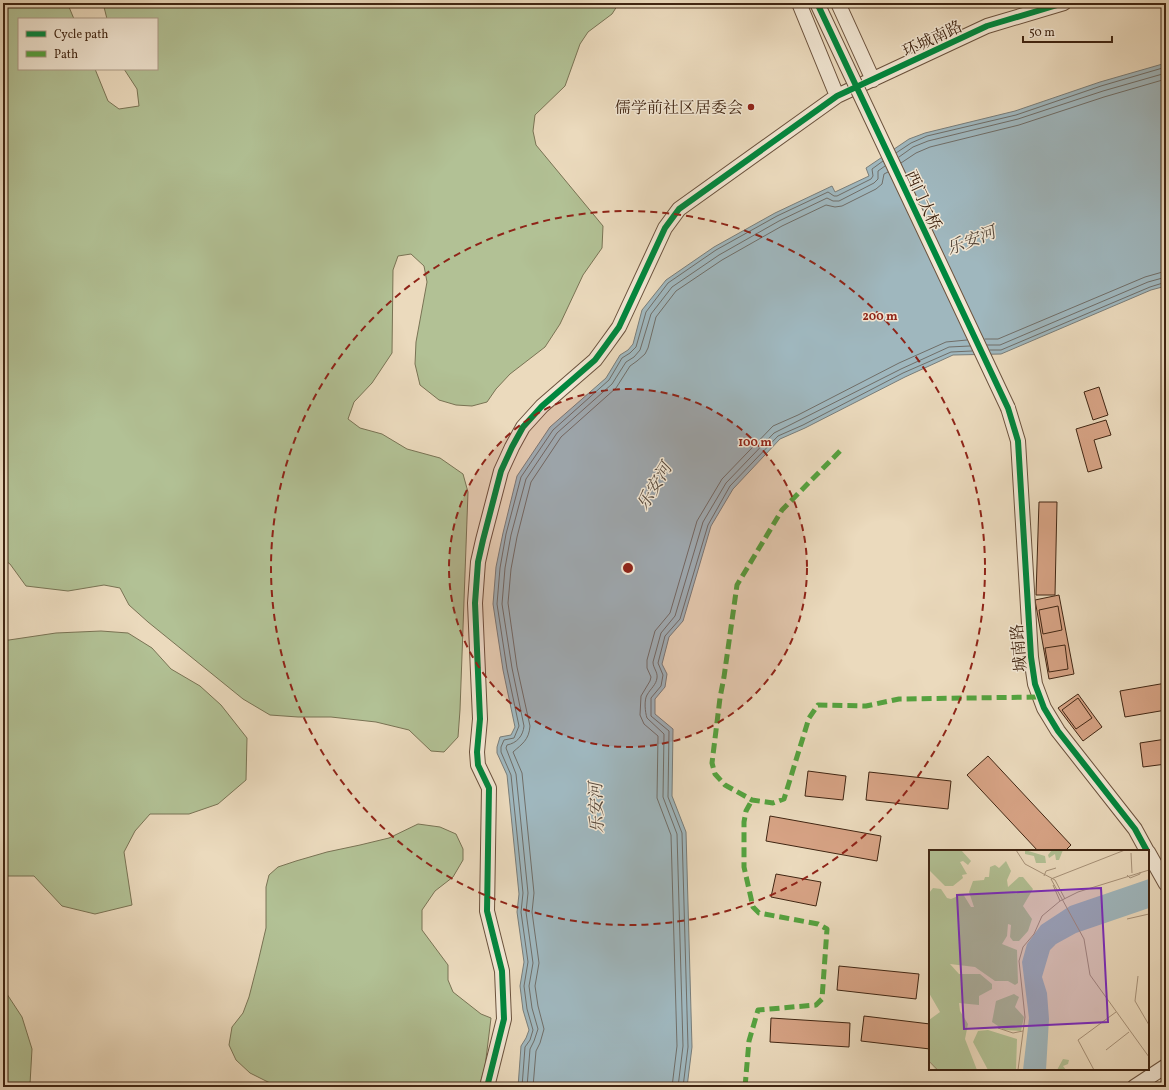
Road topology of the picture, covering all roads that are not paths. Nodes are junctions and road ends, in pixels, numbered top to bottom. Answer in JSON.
{"nodes":[{"id":1,"x":799,"y":3,"type":"edge"},
{"id":2,"x":817,"y":3,"type":"edge"},
{"id":3,"x":838,"y":3,"type":"edge"},
{"id":4,"x":1064,"y":3,"type":"edge"},
{"id":5,"x":873,"y":80,"type":"junction"},
{"id":6,"x":837,"y":96,"type":"junction"},
{"id":7,"x":1008,"y":408,"type":"joint"},
{"id":8,"x":1147,"y":850,"type":"edge"},
{"id":9,"x":1149,"y":854,"type":"edge"},
{"id":10,"x":1166,"y":884,"type":"edge"},
{"id":11,"x":1166,"y":1066,"type":"edge"},
{"id":12,"x":487,"y":1087,"type":"edge"},
{"id":13,"x":1134,"y":1087,"type":"edge"}],
"edges":[{"from":1,"to":6,"type":"street"},
{"from":2,"to":7,"type":"street","name":"西门大桥","bridge":true},
{"from":3,"to":5,"type":"street"},
{"from":4,"to":5,"type":"street","name":"环城南路"},
{"from":5,"to":6,"type":"street","name":"环城南路"},
{"from":6,"to":12,"type":"street","name":"环城南路"},
{"from":7,"to":8,"type":"street","name":"城南路"},
{"from":9,"to":10,"type":"street","name":"城南路"},
{"from":11,"to":13,"type":"street"}]}
